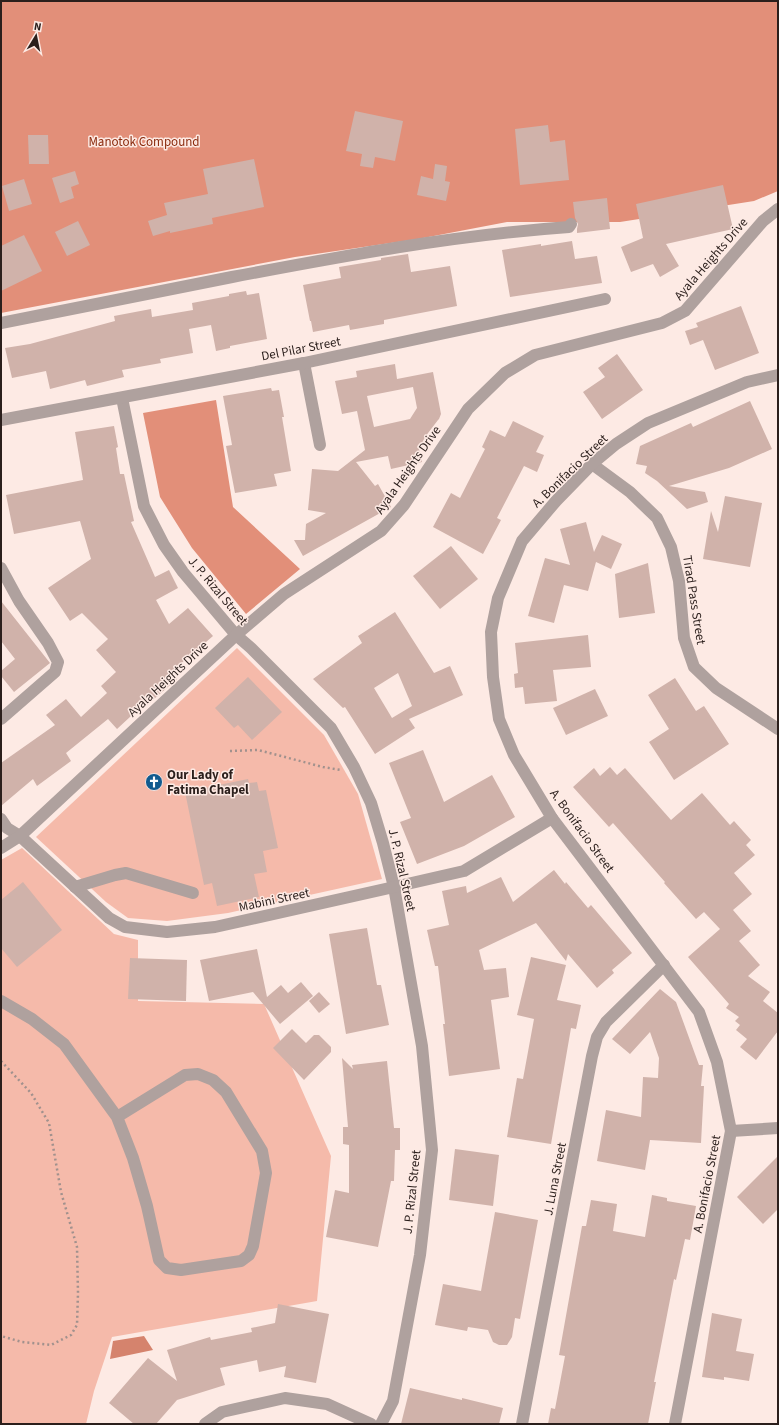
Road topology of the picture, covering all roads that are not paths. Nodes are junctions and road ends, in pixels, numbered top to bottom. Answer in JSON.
{"nodes":[{"id":1,"x":778,"y":209,"type":"edge"},
{"id":2,"x":571,"y":224,"type":"dead end"},
{"id":3,"x":605,"y":299,"type":"dead end"},
{"id":4,"x":1,"y":323,"type":"edge"},
{"id":5,"x":304,"y":363,"type":"junction"},
{"id":6,"x":778,"y":375,"type":"edge"},
{"id":7,"x":122,"y":398,"type":"junction"},
{"id":8,"x":1,"y":420,"type":"edge"},
{"id":9,"x":320,"y":445,"type":"dead end"},
{"id":10,"x":592,"y":464,"type":"junction"},
{"id":11,"x":1,"y":568,"type":"edge"},
{"id":12,"x":236,"y":635,"type":"junction"},
{"id":13,"x":1,"y":719,"type":"edge"},
{"id":14,"x":778,"y":729,"type":"edge"},
{"id":15,"x":552,"y":818,"type":"junction"},
{"id":16,"x":1,"y":819,"type":"edge"},
{"id":17,"x":20,"y":836,"type":"junction"},
{"id":18,"x":1,"y":848,"type":"edge"},
{"id":19,"x":76,"y":887,"type":"junction"},
{"id":20,"x":394,"y":888,"type":"junction"},
{"id":21,"x":193,"y":893,"type":"dead end"},
{"id":22,"x":664,"y":965,"type":"junction"},
{"id":23,"x":1,"y":1001,"type":"edge"},
{"id":24,"x":117,"y":1117,"type":"junction"},
{"id":25,"x":778,"y":1128,"type":"edge"},
{"id":26,"x":731,"y":1131,"type":"junction"},
{"id":27,"x":205,"y":1424,"type":"edge"},
{"id":28,"x":371,"y":1424,"type":"edge"},
{"id":29,"x":381,"y":1424,"type":"edge"},
{"id":30,"x":522,"y":1424,"type":"edge"},
{"id":31,"x":675,"y":1424,"type":"edge"}],
"edges":[{"from":1,"to":12,"type":"street","name":"Ayala Heights Drive"},
{"from":2,"to":4,"type":"street"},
{"from":3,"to":5,"type":"street","name":"Del Pilar Street"},
{"from":5,"to":7,"type":"street","name":"Del Pilar Street"},
{"from":5,"to":9,"type":"street"},
{"from":6,"to":10,"type":"street","name":"A. Bonifacio Street"},
{"from":7,"to":8,"type":"street","name":"Del Pilar Street"},
{"from":7,"to":12,"type":"street","name":"J. P. Rizal Street"},
{"from":10,"to":14,"type":"street","name":"Tirad Pass Street"},
{"from":10,"to":15,"type":"street","name":"A. Bonifacio Street"},
{"from":11,"to":13,"type":"street"},
{"from":12,"to":17,"type":"street","name":"Ayala Heights Drive"},
{"from":12,"to":20,"type":"street","name":"J. P. Rizal Street"},
{"from":15,"to":20,"type":"street","name":"Mabini Street"},
{"from":15,"to":22,"type":"street","name":"A. Bonifacio Street"},
{"from":16,"to":17,"type":"street","name":"Mabini Street"},
{"from":17,"to":18,"type":"street","name":"Ayala Heights Drive"},
{"from":17,"to":19,"type":"street","name":"Mabini Street"},
{"from":19,"to":20,"type":"street","name":"Mabini Street"},
{"from":19,"to":21,"type":"street"},
{"from":20,"to":29,"type":"street","name":"J. P. Rizal Street"},
{"from":22,"to":26,"type":"street","name":"A. Bonifacio Street"},
{"from":22,"to":30,"type":"street","name":"J. Luna Street"},
{"from":23,"to":24,"type":"street"},
{"from":24,"to":24,"type":"street"},
{"from":25,"to":26,"type":"street"},
{"from":26,"to":31,"type":"street","name":"A. Bonifacio Street"},
{"from":27,"to":28,"type":"street"}]}
